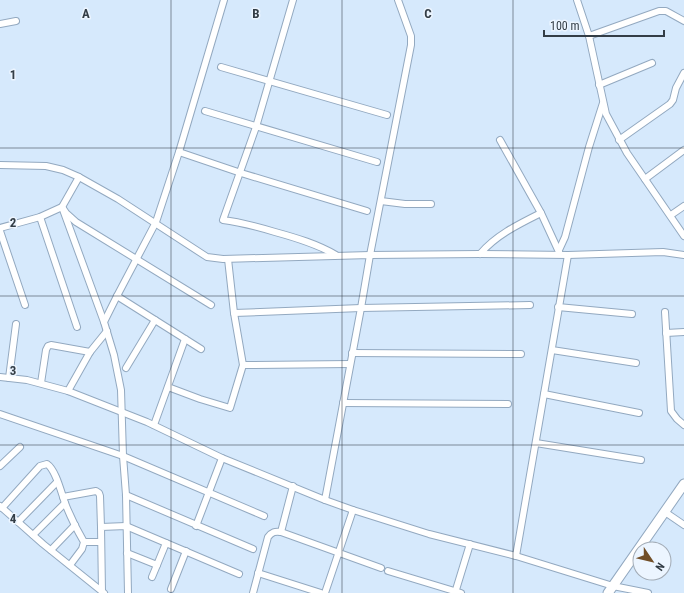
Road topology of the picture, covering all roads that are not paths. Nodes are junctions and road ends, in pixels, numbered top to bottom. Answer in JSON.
{"nodes":[{"id":1,"x":224,"y":0,"type":"edge"},
{"id":2,"x":293,"y":0,"type":"edge"},
{"id":3,"x":398,"y":0,"type":"edge"},
{"id":4,"x":577,"y":0,"type":"edge"},
{"id":5,"x":16,"y":21,"type":"dead end"},
{"id":6,"x":684,"y":22,"type":"edge"},
{"id":7,"x":0,"y":24,"type":"edge"},
{"id":8,"x":589,"y":36,"type":"junction"},
{"id":9,"x":652,"y":63,"type":"dead end"},
{"id":10,"x":221,"y":67,"type":"dead end"},
{"id":11,"x":684,"y":73,"type":"edge"},
{"id":12,"x":269,"y":80,"type":"junction"},
{"id":13,"x":599,"y":85,"type":"junction"},
{"id":14,"x":603,"y":103,"type":"junction"},
{"id":15,"x":205,"y":111,"type":"dead end"},
{"id":16,"x":386,"y":115,"type":"dead end"},
{"id":17,"x":256,"y":127,"type":"junction"},
{"id":18,"x":500,"y":140,"type":"dead end"},
{"id":19,"x":619,"y":140,"type":"junction"},
{"id":20,"x":684,"y":150,"type":"edge"},
{"id":21,"x":179,"y":152,"type":"junction"},
{"id":22,"x":377,"y":162,"type":"dead end"},
{"id":23,"x":0,"y":165,"type":"edge"},
{"id":24,"x":241,"y":173,"type":"junction"},
{"id":25,"x":79,"y":177,"type":"junction"},
{"id":26,"x":645,"y":178,"type":"junction"},
{"id":27,"x":381,"y":201,"type":"junction"},
{"id":28,"x":431,"y":204,"type":"dead end"},
{"id":29,"x":684,"y":206,"type":"edge"},
{"id":30,"x":62,"y":207,"type":"junction"},
{"id":31,"x":367,"y":211,"type":"dead end"},
{"id":32,"x":541,"y":213,"type":"junction"},
{"id":33,"x":671,"y":216,"type":"junction"},
{"id":34,"x":40,"y":217,"type":"junction"},
{"id":35,"x":156,"y":222,"type":"junction"},
{"id":36,"x":0,"y":228,"type":"edge"},
{"id":37,"x":0,"y":231,"type":"edge"},
{"id":38,"x":684,"y":236,"type":"edge"},
{"id":39,"x":559,"y":252,"type":"junction"},
{"id":40,"x":480,"y":254,"type":"junction"},
{"id":41,"x":370,"y":255,"type":"junction"},
{"id":42,"x":568,"y":255,"type":"junction"},
{"id":43,"x":684,"y":255,"type":"edge"},
{"id":44,"x":337,"y":256,"type":"junction"},
{"id":45,"x":137,"y":259,"type":"junction"},
{"id":46,"x":228,"y":259,"type":"junction"},
{"id":47,"x":116,"y":296,"type":"junction"},
{"id":48,"x":25,"y":304,"type":"dead end"},
{"id":49,"x":211,"y":305,"type":"dead end"},
{"id":50,"x":530,"y":305,"type":"dead end"},
{"id":51,"x":558,"y":307,"type":"junction"},
{"id":52,"x":361,"y":308,"type":"junction"},
{"id":53,"x":665,"y":312,"type":"dead end"},
{"id":54,"x":234,"y":313,"type":"junction"},
{"id":55,"x":632,"y":314,"type":"dead end"},
{"id":56,"x":155,"y":320,"type":"junction"},
{"id":57,"x":104,"y":322,"type":"junction"},
{"id":58,"x":16,"y":324,"type":"dead end"},
{"id":59,"x":77,"y":327,"type":"dead end"},
{"id":60,"x":107,"y":331,"type":"junction"},
{"id":61,"x":684,"y":332,"type":"edge"},
{"id":62,"x":666,"y":333,"type":"junction"},
{"id":63,"x":185,"y":339,"type":"junction"},
{"id":64,"x":201,"y":349,"type":"dead end"},
{"id":65,"x":552,"y":350,"type":"junction"},
{"id":66,"x":90,"y":352,"type":"junction"},
{"id":67,"x":352,"y":353,"type":"junction"},
{"id":68,"x":520,"y":354,"type":"dead end"},
{"id":69,"x":636,"y":363,"type":"dead end"},
{"id":70,"x":350,"y":364,"type":"junction"},
{"id":71,"x":243,"y":365,"type":"junction"},
{"id":72,"x":126,"y":368,"type":"dead end"},
{"id":73,"x":0,"y":377,"type":"edge"},
{"id":74,"x":9,"y":378,"type":"junction"},
{"id":75,"x":40,"y":383,"type":"junction"},
{"id":76,"x":168,"y":386,"type":"junction"},
{"id":77,"x":68,"y":391,"type":"junction"},
{"id":78,"x":544,"y":394,"type":"junction"},
{"id":79,"x":343,"y":403,"type":"junction"},
{"id":80,"x":508,"y":404,"type":"dead end"},
{"id":81,"x":122,"y":412,"type":"junction"},
{"id":82,"x":639,"y":413,"type":"dead end"},
{"id":83,"x":0,"y":414,"type":"edge"},
{"id":84,"x":154,"y":425,"type":"junction"},
{"id":85,"x":684,"y":425,"type":"edge"},
{"id":86,"x":536,"y":443,"type":"junction"},
{"id":87,"x":20,"y":447,"type":"dead end"},
{"id":88,"x":123,"y":456,"type":"junction"},
{"id":89,"x":222,"y":458,"type":"junction"},
{"id":90,"x":641,"y":460,"type":"dead end"},
{"id":91,"x":0,"y":466,"type":"edge"},
{"id":92,"x":57,"y":482,"type":"junction"},
{"id":93,"x":684,"y":484,"type":"edge"},
{"id":94,"x":293,"y":486,"type":"junction"},
{"id":95,"x":208,"y":491,"type":"junction"},
{"id":96,"x":126,"y":495,"type":"junction"},
{"id":97,"x":63,"y":497,"type":"junction"},
{"id":98,"x":325,"y":500,"type":"junction"},
{"id":99,"x":65,"y":503,"type":"junction"},
{"id":100,"x":1,"y":507,"type":"edge"},
{"id":101,"x":353,"y":510,"type":"junction"},
{"id":102,"x":665,"y":512,"type":"junction"},
{"id":103,"x":264,"y":516,"type":"dead end"},
{"id":104,"x":18,"y":522,"type":"junction"},
{"id":105,"x":75,"y":525,"type":"junction"},
{"id":106,"x":684,"y":525,"type":"edge"},
{"id":107,"x":126,"y":526,"type":"junction"},
{"id":108,"x":196,"y":526,"type":"junction"},
{"id":109,"x":101,"y":528,"type":"junction"},
{"id":110,"x":281,"y":532,"type":"junction"},
{"id":111,"x":33,"y":535,"type":"junction"},
{"id":112,"x":84,"y":542,"type":"junction"},
{"id":113,"x":101,"y":542,"type":"junction"},
{"id":114,"x":166,"y":543,"type":"junction"},
{"id":115,"x":470,"y":544,"type":"junction"},
{"id":116,"x":253,"y":549,"type":"dead end"},
{"id":117,"x":51,"y":550,"type":"junction"},
{"id":118,"x":186,"y":551,"type":"junction"},
{"id":119,"x":127,"y":552,"type":"junction"},
{"id":120,"x":339,"y":552,"type":"junction"},
{"id":121,"x":516,"y":556,"type":"junction"},
{"id":122,"x":70,"y":565,"type":"junction"},
{"id":123,"x":157,"y":565,"type":"junction"},
{"id":124,"x":381,"y":568,"type":"dead end"},
{"id":125,"x":388,"y":570,"type":"dead end"},
{"id":126,"x":258,"y":573,"type":"junction"},
{"id":127,"x":239,"y":574,"type":"dead end"},
{"id":128,"x":152,"y":577,"type":"dead end"},
{"id":129,"x":171,"y":589,"type":"dead end"},
{"id":130,"x":610,"y":590,"type":"edge"},
{"id":131,"x":103,"y":592,"type":"edge"},
{"id":132,"x":457,"y":592,"type":"edge"},
{"id":133,"x":128,"y":593,"type":"edge"},
{"id":134,"x":253,"y":593,"type":"edge"},
{"id":135,"x":321,"y":593,"type":"edge"},
{"id":136,"x":325,"y":593,"type":"edge"},
{"id":137,"x":648,"y":593,"type":"edge"}],
"edges":[{"from":1,"to":21,"type":"street"},
{"from":2,"to":12,"type":"street"},
{"from":3,"to":27,"type":"street"},
{"from":4,"to":8,"type":"street"},
{"from":5,"to":7,"type":"street"},
{"from":6,"to":8,"type":"street"},
{"from":8,"to":13,"type":"street"},
{"from":9,"to":13,"type":"street"},
{"from":10,"to":12,"type":"street"},
{"from":11,"to":19,"type":"street"},
{"from":12,"to":16,"type":"street"},
{"from":12,"to":17,"type":"street"},
{"from":13,"to":14,"type":"street"},
{"from":14,"to":19,"type":"street"},
{"from":14,"to":39,"type":"street"},
{"from":15,"to":17,"type":"street"},
{"from":17,"to":22,"type":"street"},
{"from":17,"to":24,"type":"street"},
{"from":18,"to":32,"type":"street"},
{"from":19,"to":26,"type":"street"},
{"from":20,"to":26,"type":"street"},
{"from":21,"to":24,"type":"street"},
{"from":21,"to":35,"type":"street"},
{"from":23,"to":25,"type":"street"},
{"from":24,"to":31,"type":"street"},
{"from":24,"to":44,"type":"street"},
{"from":25,"to":30,"type":"street"},
{"from":25,"to":35,"type":"street"},
{"from":26,"to":33,"type":"street"},
{"from":27,"to":28,"type":"street"},
{"from":27,"to":41,"type":"street"},
{"from":29,"to":33,"type":"street"},
{"from":30,"to":34,"type":"street"},
{"from":30,"to":45,"type":"street"},
{"from":30,"to":57,"type":"street"},
{"from":32,"to":39,"type":"street"},
{"from":32,"to":40,"type":"street"},
{"from":33,"to":38,"type":"street"},
{"from":34,"to":36,"type":"street"},
{"from":34,"to":59,"type":"street"},
{"from":35,"to":45,"type":"street"},
{"from":35,"to":46,"type":"street"},
{"from":37,"to":48,"type":"street"},
{"from":39,"to":40,"type":"street"},
{"from":39,"to":42,"type":"street"},
{"from":40,"to":41,"type":"street"},
{"from":41,"to":44,"type":"street"},
{"from":41,"to":52,"type":"street"},
{"from":42,"to":43,"type":"street"},
{"from":42,"to":51,"type":"street"},
{"from":44,"to":46,"type":"street"},
{"from":45,"to":47,"type":"street"},
{"from":45,"to":49,"type":"street"},
{"from":46,"to":54,"type":"street"},
{"from":47,"to":56,"type":"street"},
{"from":47,"to":57,"type":"street"},
{"from":50,"to":52,"type":"street"},
{"from":51,"to":55,"type":"street"},
{"from":51,"to":65,"type":"street"},
{"from":52,"to":54,"type":"street"},
{"from":52,"to":67,"type":"street"},
{"from":53,"to":62,"type":"street"},
{"from":54,"to":71,"type":"street"},
{"from":56,"to":63,"type":"street"},
{"from":56,"to":72,"type":"street"},
{"from":57,"to":60,"type":"street"},
{"from":58,"to":74,"type":"street"},
{"from":60,"to":66,"type":"street"},
{"from":60,"to":81,"type":"street"},
{"from":61,"to":62,"type":"street"},
{"from":62,"to":85,"type":"street"},
{"from":63,"to":64,"type":"street"},
{"from":63,"to":76,"type":"street"},
{"from":65,"to":69,"type":"street"},
{"from":65,"to":78,"type":"street"},
{"from":66,"to":75,"type":"street"},
{"from":66,"to":77,"type":"street"},
{"from":67,"to":68,"type":"street"},
{"from":67,"to":70,"type":"street"},
{"from":70,"to":71,"type":"street"},
{"from":70,"to":79,"type":"street"},
{"from":71,"to":76,"type":"street"},
{"from":73,"to":74,"type":"street"},
{"from":74,"to":75,"type":"street"},
{"from":75,"to":77,"type":"street"},
{"from":76,"to":84,"type":"street"},
{"from":77,"to":81,"type":"street"},
{"from":78,"to":82,"type":"street"},
{"from":78,"to":86,"type":"street"},
{"from":79,"to":80,"type":"street"},
{"from":79,"to":98,"type":"street"},
{"from":81,"to":84,"type":"street"},
{"from":81,"to":88,"type":"street"},
{"from":83,"to":88,"type":"street"},
{"from":84,"to":89,"type":"street"},
{"from":86,"to":90,"type":"street"},
{"from":86,"to":121,"type":"street"},
{"from":87,"to":91,"type":"street"},
{"from":88,"to":95,"type":"street"},
{"from":88,"to":96,"type":"street"},
{"from":89,"to":94,"type":"street"},
{"from":89,"to":95,"type":"street"},
{"from":92,"to":97,"type":"street"},
{"from":92,"to":100,"type":"street"},
{"from":92,"to":104,"type":"street"},
{"from":93,"to":102,"type":"street"},
{"from":94,"to":98,"type":"street"},
{"from":94,"to":110,"type":"street"},
{"from":95,"to":103,"type":"street"},
{"from":95,"to":108,"type":"street"},
{"from":96,"to":107,"type":"street"},
{"from":96,"to":108,"type":"street"},
{"from":97,"to":99,"type":"street"},
{"from":97,"to":109,"type":"street"},
{"from":98,"to":101,"type":"street"},
{"from":99,"to":105,"type":"street"},
{"from":99,"to":111,"type":"street"},
{"from":100,"to":104,"type":"street"},
{"from":101,"to":115,"type":"street"},
{"from":101,"to":120,"type":"street"},
{"from":102,"to":106,"type":"street"},
{"from":102,"to":130,"type":"street"},
{"from":104,"to":111,"type":"street"},
{"from":105,"to":112,"type":"street"},
{"from":105,"to":117,"type":"street"},
{"from":107,"to":109,"type":"street"},
{"from":107,"to":114,"type":"street"},
{"from":107,"to":119,"type":"street"},
{"from":108,"to":116,"type":"street"},
{"from":109,"to":113,"type":"street"},
{"from":110,"to":120,"type":"street"},
{"from":110,"to":126,"type":"street"},
{"from":111,"to":117,"type":"street"},
{"from":112,"to":113,"type":"street"},
{"from":112,"to":122,"type":"street"},
{"from":113,"to":131,"type":"street"},
{"from":114,"to":118,"type":"street"},
{"from":114,"to":123,"type":"street"},
{"from":115,"to":121,"type":"street"},
{"from":115,"to":132,"type":"street"},
{"from":117,"to":122,"type":"street"},
{"from":118,"to":127,"type":"street"},
{"from":118,"to":129,"type":"street"},
{"from":119,"to":123,"type":"street"},
{"from":119,"to":133,"type":"street"},
{"from":120,"to":124,"type":"street"},
{"from":120,"to":136,"type":"street"},
{"from":121,"to":130,"type":"street"},
{"from":122,"to":131,"type":"street"},
{"from":123,"to":128,"type":"street"},
{"from":125,"to":132,"type":"street"},
{"from":126,"to":134,"type":"street"},
{"from":126,"to":135,"type":"street"},
{"from":130,"to":137,"type":"street"}]}
